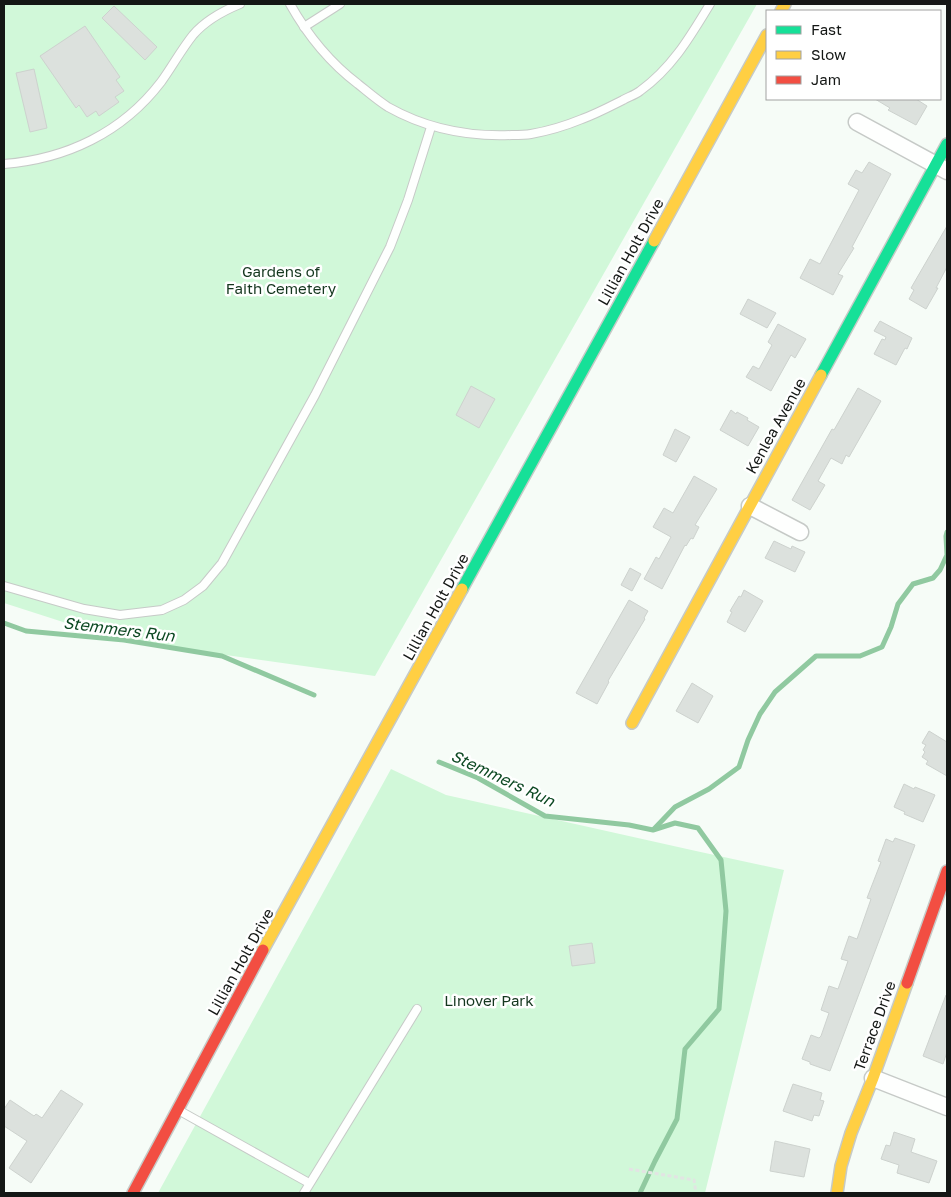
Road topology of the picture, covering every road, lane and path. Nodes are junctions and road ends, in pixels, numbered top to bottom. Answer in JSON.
{"nodes":[{"id":1,"x":240,"y":4,"type":"edge"},
{"id":2,"x":290,"y":4,"type":"edge"},
{"id":3,"x":340,"y":4,"type":"edge"},
{"id":4,"x":710,"y":4,"type":"edge"},
{"id":5,"x":304,"y":27,"type":"junction"},
{"id":6,"x":766,"y":37,"type":"edge"},
{"id":7,"x":857,"y":122,"type":"dead end"},
{"id":8,"x":431,"y":126,"type":"junction"},
{"id":9,"x":947,"y":144,"type":"edge"},
{"id":10,"x":4,"y":164,"type":"edge"},
{"id":11,"x":942,"y":168,"type":"edge"},
{"id":12,"x":750,"y":506,"type":"junction"},
{"id":13,"x":800,"y":532,"type":"dead end"},
{"id":14,"x":4,"y":586,"type":"edge"},
{"id":15,"x":632,"y":723,"type":"dead end"},
{"id":16,"x":947,"y":873,"type":"edge"},
{"id":17,"x":417,"y":1009,"type":"dead end"},
{"id":18,"x":873,"y":1078,"type":"junction"},
{"id":19,"x":947,"y":1107,"type":"edge"},
{"id":20,"x":178,"y":1110,"type":"junction"},
{"id":21,"x":629,"y":1169,"type":"dead end"},
{"id":22,"x":309,"y":1183,"type":"junction"},
{"id":23,"x":132,"y":1193,"type":"edge"},
{"id":24,"x":304,"y":1193,"type":"edge"},
{"id":25,"x":696,"y":1193,"type":"edge"},
{"id":26,"x":837,"y":1193,"type":"edge"}],
"edges":[{"from":1,"to":10,"type":"lane"},
{"from":2,"to":5,"type":"lane"},
{"from":3,"to":5,"type":"lane"},
{"from":4,"to":8,"type":"lane"},
{"from":5,"to":8,"type":"lane"},
{"from":6,"to":20,"type":"main road","name":"Lillian Holt Drive"},
{"from":7,"to":11,"type":"street"},
{"from":8,"to":14,"type":"lane"},
{"from":9,"to":11,"type":"main road","name":"Kenlea Avenue"},
{"from":11,"to":12,"type":"main road","name":"Kenlea Avenue"},
{"from":12,"to":13,"type":"street"},
{"from":12,"to":15,"type":"main road","name":"Kenlea Avenue"},
{"from":16,"to":18,"type":"main road","name":"Terrace Drive"},
{"from":17,"to":22,"type":"lane"},
{"from":18,"to":19,"type":"street"},
{"from":18,"to":26,"type":"main road","name":"Terrace Drive"},
{"from":20,"to":22,"type":"lane"},
{"from":20,"to":23,"type":"main road","name":"Lillian Holt Drive"},
{"from":21,"to":25,"type":"path"},
{"from":22,"to":24,"type":"lane"}]}
